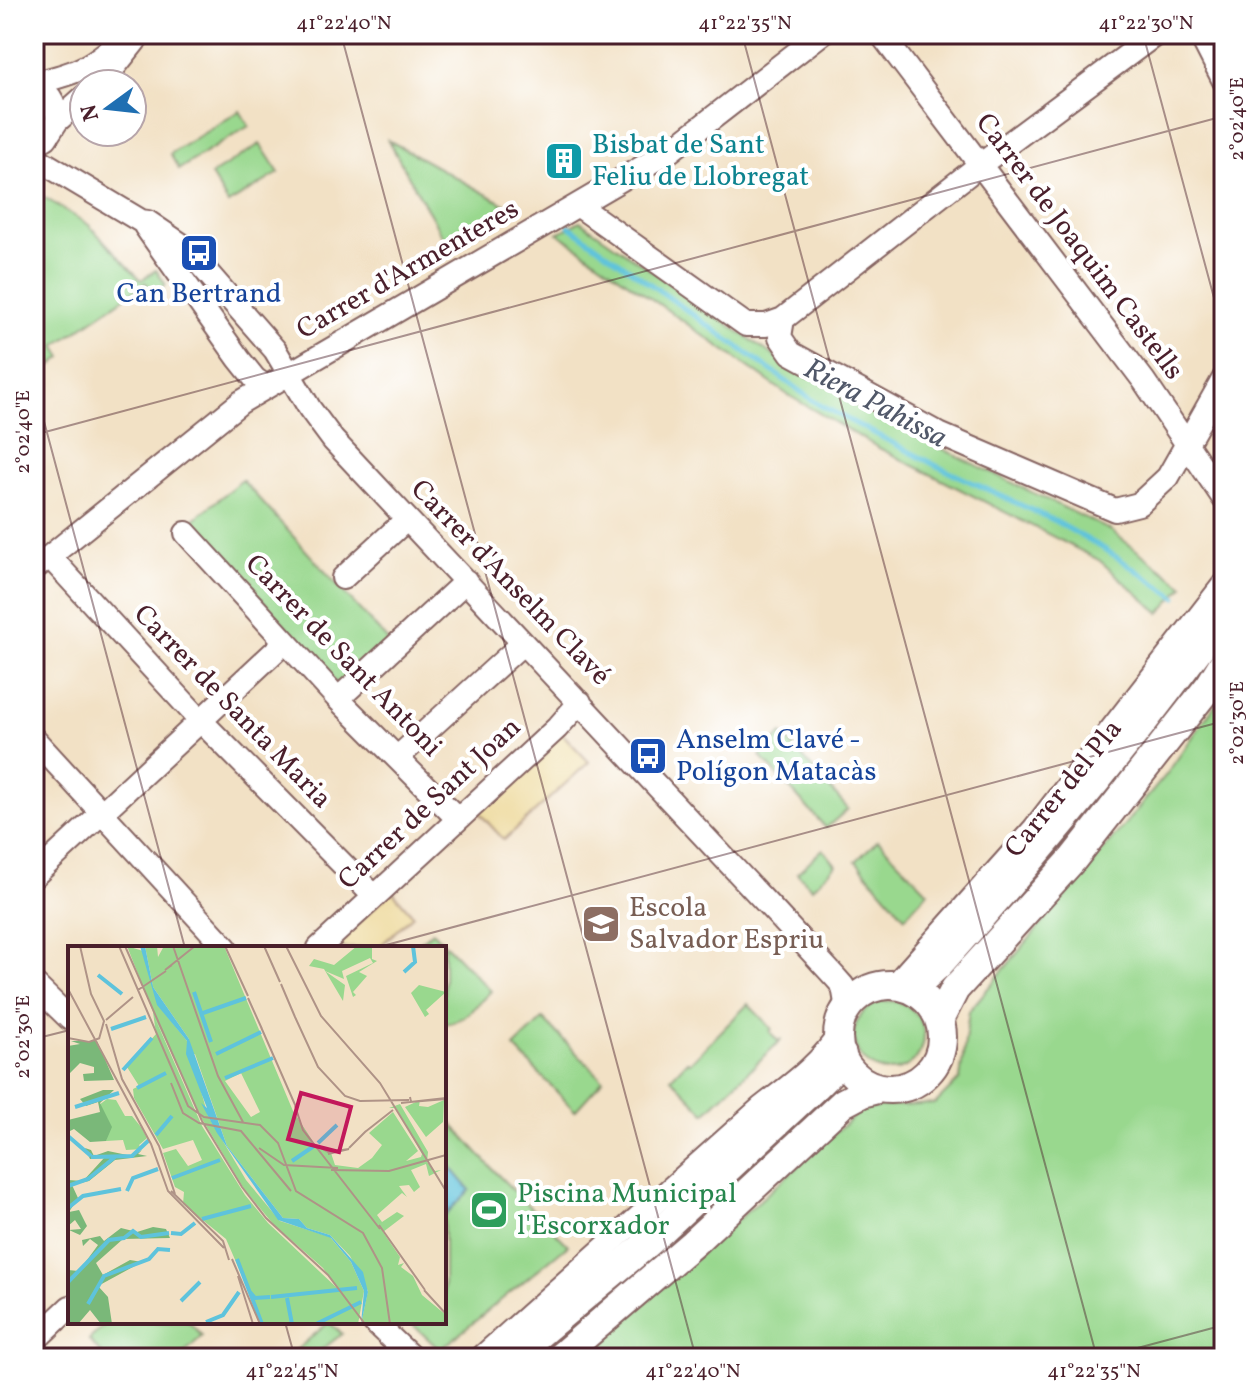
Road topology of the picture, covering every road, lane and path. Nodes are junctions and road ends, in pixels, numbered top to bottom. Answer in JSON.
{"nodes":[{"id":1,"x":127,"y":34,"type":"edge"},
{"id":2,"x":141,"y":34,"type":"edge"},
{"id":3,"x":821,"y":34,"type":"edge"},
{"id":4,"x":881,"y":34,"type":"edge"},
{"id":5,"x":1156,"y":34,"type":"edge"},
{"id":6,"x":1200,"y":34,"type":"edge"},
{"id":7,"x":83,"y":68,"type":"edge"},
{"id":8,"x":114,"y":68,"type":"edge"},
{"id":9,"x":68,"y":75,"type":"edge"},
{"id":10,"x":1224,"y":81,"type":"edge"},
{"id":11,"x":34,"y":85,"type":"edge"},
{"id":12,"x":68,"y":112,"type":"edge"},
{"id":13,"x":55,"y":125,"type":"junction"},
{"id":14,"x":34,"y":143,"type":"edge"},
{"id":15,"x":34,"y":157,"type":"edge"},
{"id":16,"x":980,"y":165,"type":"junction"},
{"id":17,"x":71,"y":179,"type":"junction"},
{"id":18,"x":579,"y":206,"type":"junction"},
{"id":19,"x":141,"y":221,"type":"junction"},
{"id":20,"x":783,"y":319,"type":"junction"},
{"id":21,"x":289,"y":376,"type":"junction"},
{"id":22,"x":1224,"y":378,"type":"edge"},
{"id":23,"x":266,"y":387,"type":"junction"},
{"id":24,"x":1186,"y":446,"type":"junction"},
{"id":25,"x":1224,"y":499,"type":"edge"},
{"id":26,"x":407,"y":519,"type":"junction"},
{"id":27,"x":186,"y":533,"type":"dead end"},
{"id":28,"x":42,"y":563,"type":"edge"},
{"id":29,"x":343,"y":578,"type":"dead end"},
{"id":30,"x":466,"y":581,"type":"junction"},
{"id":31,"x":1224,"y":584,"type":"edge"},
{"id":32,"x":1224,"y":614,"type":"edge"},
{"id":33,"x":285,"y":642,"type":"junction"},
{"id":34,"x":522,"y":644,"type":"junction"},
{"id":35,"x":1224,"y":662,"type":"edge"},
{"id":36,"x":338,"y":699,"type":"junction"},
{"id":37,"x":580,"y":702,"type":"junction"},
{"id":38,"x":201,"y":721,"type":"junction"},
{"id":39,"x":34,"y":739,"type":"edge"},
{"id":40,"x":397,"y":758,"type":"junction"},
{"id":41,"x":102,"y":813,"type":"junction"},
{"id":42,"x":458,"y":819,"type":"junction"},
{"id":43,"x":34,"y":876,"type":"edge"},
{"id":44,"x":374,"y":896,"type":"junction"},
{"id":45,"x":224,"y":946,"type":"edge"},
{"id":46,"x":321,"y":946,"type":"edge"},
{"id":47,"x":34,"y":984,"type":"edge"},
{"id":48,"x":899,"y":986,"type":"junction"},
{"id":49,"x":847,"y":1015,"type":"junction"},
{"id":50,"x":68,"y":1017,"type":"edge"},
{"id":51,"x":939,"y":1020,"type":"junction"},
{"id":52,"x":881,"y":1088,"type":"junction"},
{"id":53,"x":68,"y":1309,"type":"edge"},
{"id":54,"x":376,"y":1324,"type":"edge"},
{"id":55,"x":37,"y":1333,"type":"edge"},
{"id":56,"x":412,"y":1358,"type":"edge"},
{"id":57,"x":481,"y":1358,"type":"edge"},
{"id":58,"x":510,"y":1358,"type":"edge"},
{"id":59,"x":559,"y":1358,"type":"edge"}],
"edges":[{"from":1,"to":7,"type":"street"},
{"from":2,"to":8,"type":"street"},
{"from":3,"to":18,"type":"street","name":"Carrer d'Armenteres"},
{"from":4,"to":16,"type":"street","name":"Carrer de Joaquim Castells"},
{"from":5,"to":16,"type":"street"},
{"from":6,"to":10,"type":"street"},
{"from":9,"to":11,"type":"street"},
{"from":11,"to":13,"type":"street"},
{"from":12,"to":13,"type":"street"},
{"from":13,"to":14,"type":"street"},
{"from":13,"to":17,"type":"street"},
{"from":15,"to":17,"type":"street","name":"Carrer d'Anselm Clavé"},
{"from":16,"to":20,"type":"street"},
{"from":16,"to":24,"type":"street","name":"Carrer de Joaquim Castells"},
{"from":17,"to":19,"type":"street","name":"Carrer d'Anselm Clavé"},
{"from":18,"to":20,"type":"street"},
{"from":18,"to":21,"type":"street","name":"Carrer d'Armenteres"},
{"from":19,"to":21,"type":"street","name":"Carrer d'Anselm Clavé"},
{"from":19,"to":23,"type":"street","name":"Carrer d'Anselm Clavé"},
{"from":20,"to":24,"type":"street"},
{"from":21,"to":23,"type":"street","name":"Carrer d'Armenteres"},
{"from":21,"to":26,"type":"street","name":"Carrer d'Anselm Clavé"},
{"from":22,"to":24,"type":"street"},
{"from":23,"to":28,"type":"street","name":"Carrer d'Armenteres"},
{"from":24,"to":25,"type":"street","name":"Carrer de Joaquim Castells"},
{"from":26,"to":29,"type":"street"},
{"from":26,"to":30,"type":"street","name":"Carrer d'Anselm Clavé"},
{"from":27,"to":33,"type":"street","name":"Carrer de Sant Antoni"},
{"from":28,"to":38,"type":"street","name":"Carrer de Santa Maria"},
{"from":30,"to":34,"type":"street","name":"Carrer d'Anselm Clavé"},
{"from":30,"to":36,"type":"street"},
{"from":31,"to":48,"type":"street","name":"Carrer del Pla"},
{"from":32,"to":48,"type":"main road","name":"Carrer del Pla"},
{"from":33,"to":36,"type":"street","name":"Carrer de Sant Antoni"},
{"from":33,"to":38,"type":"street"},
{"from":34,"to":37,"type":"street","name":"Carrer d'Anselm Clavé"},
{"from":34,"to":40,"type":"street"},
{"from":35,"to":51,"type":"main road","name":"Carrer del Pla"},
{"from":36,"to":40,"type":"street","name":"Carrer de Sant Antoni"},
{"from":37,"to":42,"type":"street","name":"Carrer de Sant Joan"},
{"from":37,"to":49,"type":"street","name":"Carrer d'Anselm Clavé"},
{"from":38,"to":41,"type":"street"},
{"from":38,"to":44,"type":"street","name":"Carrer de Santa Maria"},
{"from":39,"to":41,"type":"street"},
{"from":40,"to":42,"type":"street","name":"Carrer de Sant Antoni"},
{"from":41,"to":43,"type":"street"},
{"from":41,"to":45,"type":"street"},
{"from":42,"to":44,"type":"street","name":"Carrer de Sant Joan"},
{"from":44,"to":46,"type":"street","name":"Carrer de Sant Joan"},
{"from":47,"to":50,"type":"street"},
{"from":48,"to":49,"type":"main road"},
{"from":48,"to":51,"type":"main road"},
{"from":49,"to":52,"type":"main road"},
{"from":49,"to":57,"type":"street"},
{"from":49,"to":58,"type":"main road"},
{"from":51,"to":52,"type":"main road"},
{"from":52,"to":59,"type":"main road"},
{"from":53,"to":55,"type":"street"},
{"from":54,"to":56,"type":"street"}]}
